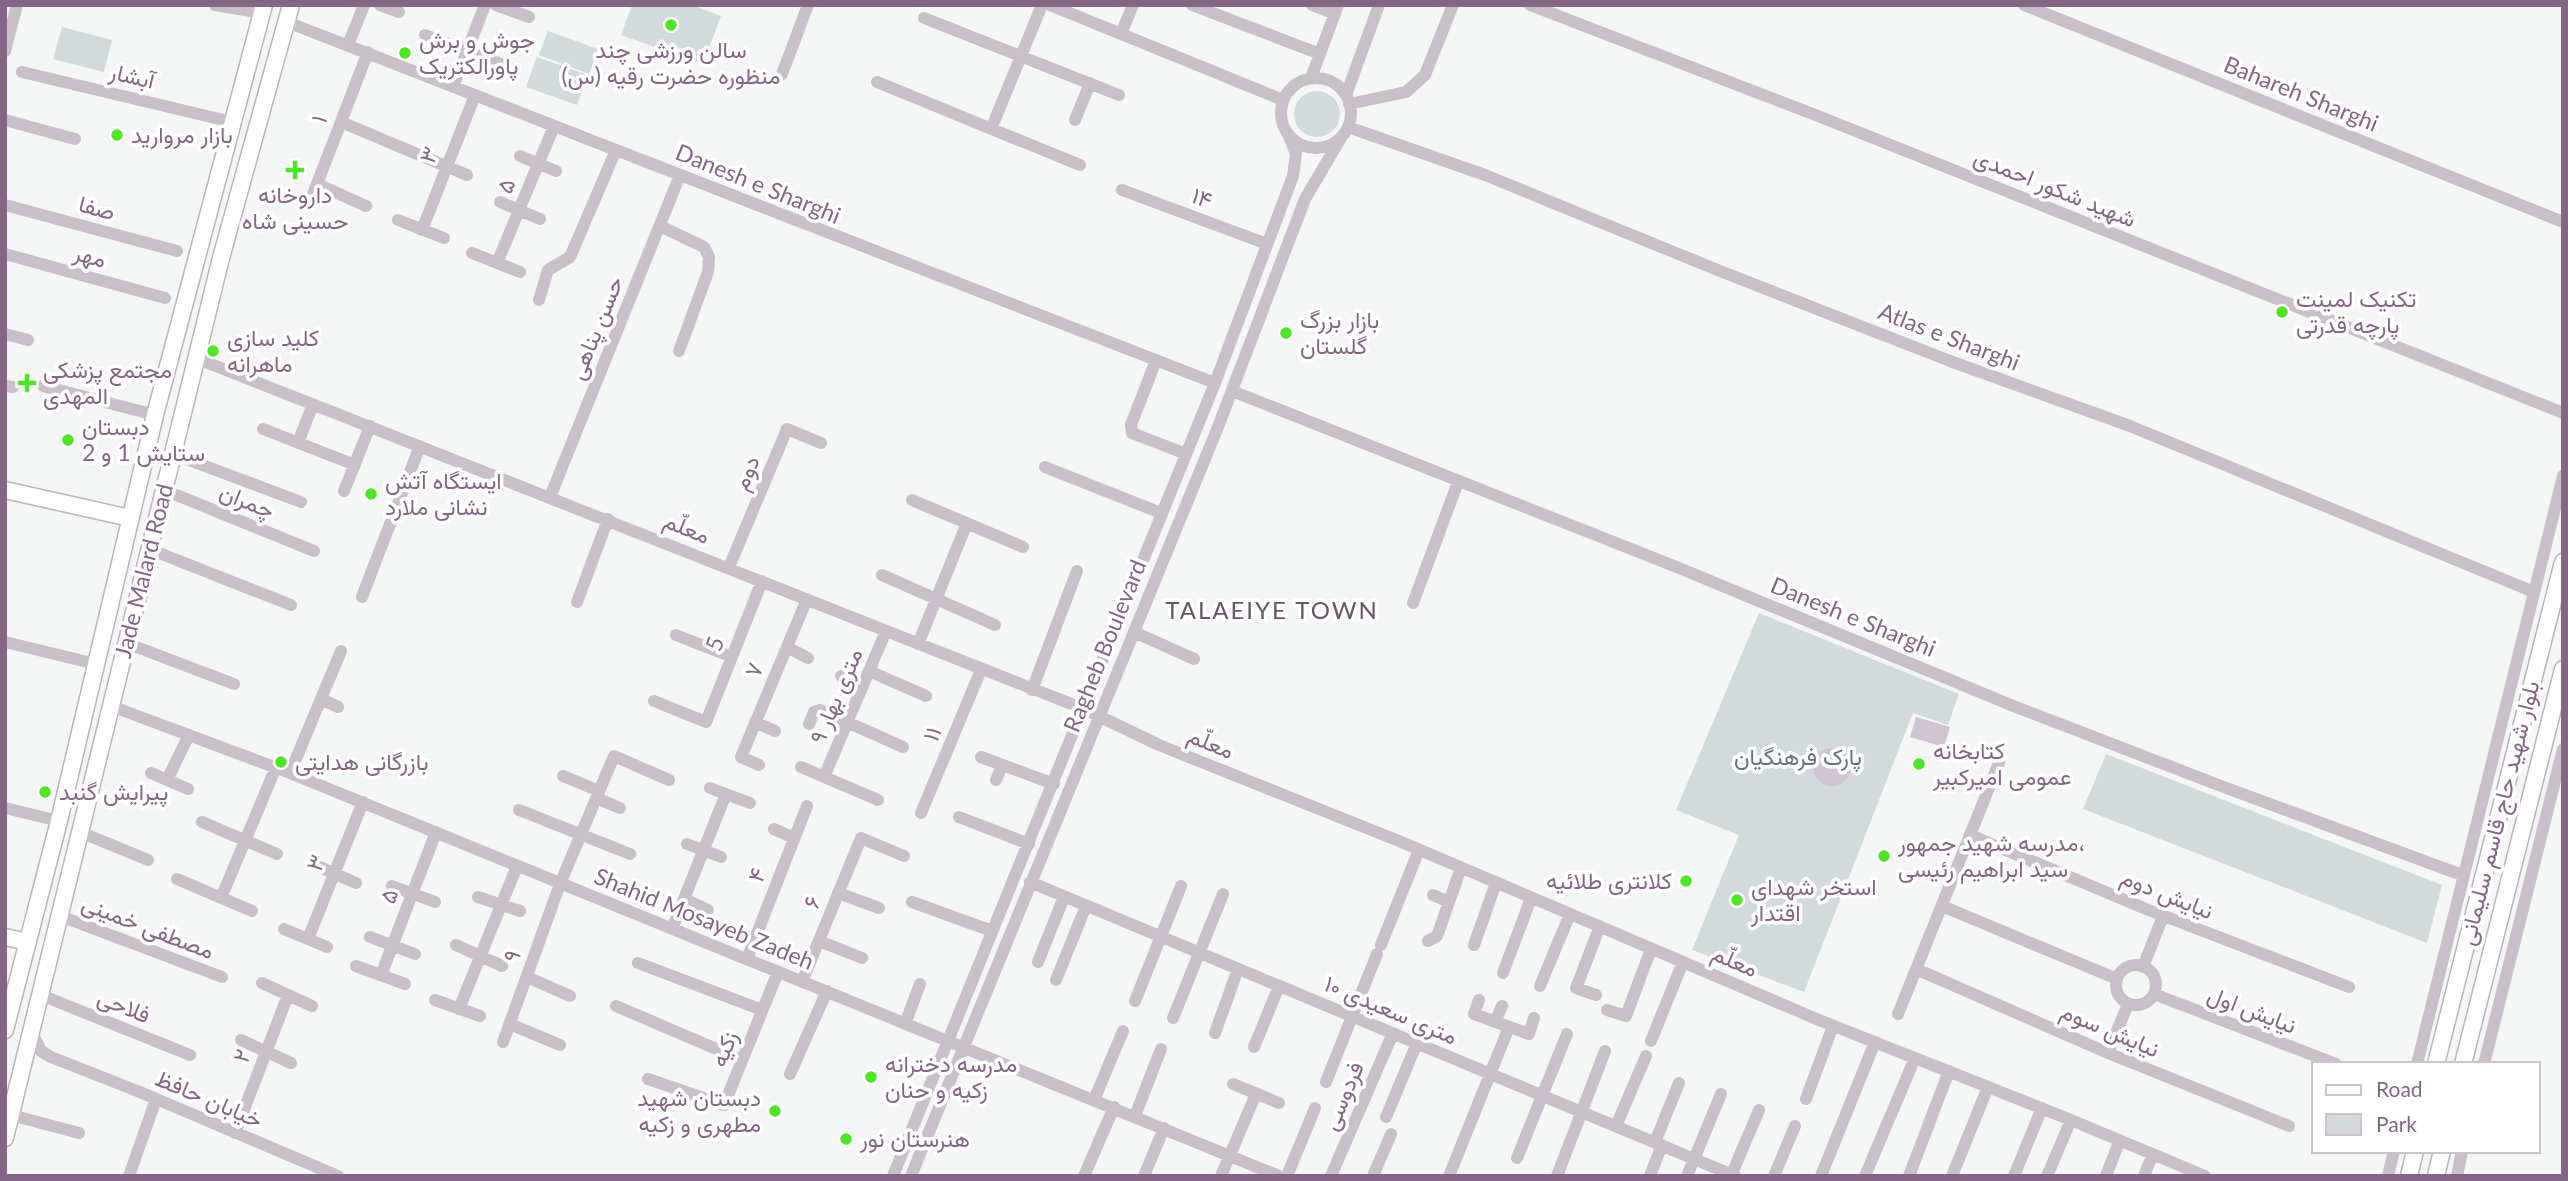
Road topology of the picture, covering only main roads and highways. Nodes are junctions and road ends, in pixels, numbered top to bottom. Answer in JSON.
{"nodes":[{"id":1,"x":291,"y":5,"type":"edge"},
{"id":2,"x":263,"y":9,"type":"edge"},
{"id":3,"x":214,"y":191,"type":"junction"},
{"id":4,"x":237,"y":207,"type":"junction"},
{"id":5,"x":195,"y":257,"type":"junction"},
{"id":6,"x":221,"y":258,"type":"junction"},
{"id":7,"x":5,"y":490,"type":"edge"},
{"id":8,"x":130,"y":518,"type":"junction"},
{"id":9,"x":2563,"y":562,"type":"edge"},
{"id":10,"x":2563,"y":669,"type":"edge"},
{"id":11,"x":5,"y":937,"type":"edge"},
{"id":12,"x":28,"y":942,"type":"junction"},
{"id":13,"x":5,"y":1030,"type":"edge"},
{"id":14,"x":2437,"y":1062,"type":"edge"},
{"id":15,"x":2464,"y":1062,"type":"edge"},
{"id":16,"x":5,"y":1139,"type":"edge"},
{"id":17,"x":2414,"y":1153,"type":"edge"},
{"id":18,"x":2442,"y":1153,"type":"edge"},
{"id":19,"x":2409,"y":1176,"type":"edge"},
{"id":20,"x":2436,"y":1176,"type":"edge"}],
"edges":[{"from":1,"to":4,"type":"main road","name":"Jade Malard Road"},
{"from":2,"to":3,"type":"main road","name":"Jade Malard Road"},
{"from":3,"to":4,"type":"main road"},
{"from":3,"to":5,"type":"main road","name":"Jade Malard Road"},
{"from":4,"to":6,"type":"main road","name":"Jade Malard Road"},
{"from":5,"to":6,"type":"main road"},
{"from":5,"to":8,"type":"main road","name":"Jade Malard Road"},
{"from":6,"to":16,"type":"main road","name":"Jade Malard Road"},
{"from":7,"to":8,"type":"main road"},
{"from":8,"to":12,"type":"main road","name":"Jade Malard Road"},
{"from":9,"to":14,"type":"main road","name":"بلوار شهید حاج قاسم سلیمانی"},
{"from":10,"to":15,"type":"main road","name":"بلوار شهید حاج قاسم سلیمانی"},
{"from":11,"to":12,"type":"main road"},
{"from":12,"to":13,"type":"main road","name":"Jade Malard Road"},
{"from":17,"to":19,"type":"main road"},
{"from":18,"to":20,"type":"main road"}]}
